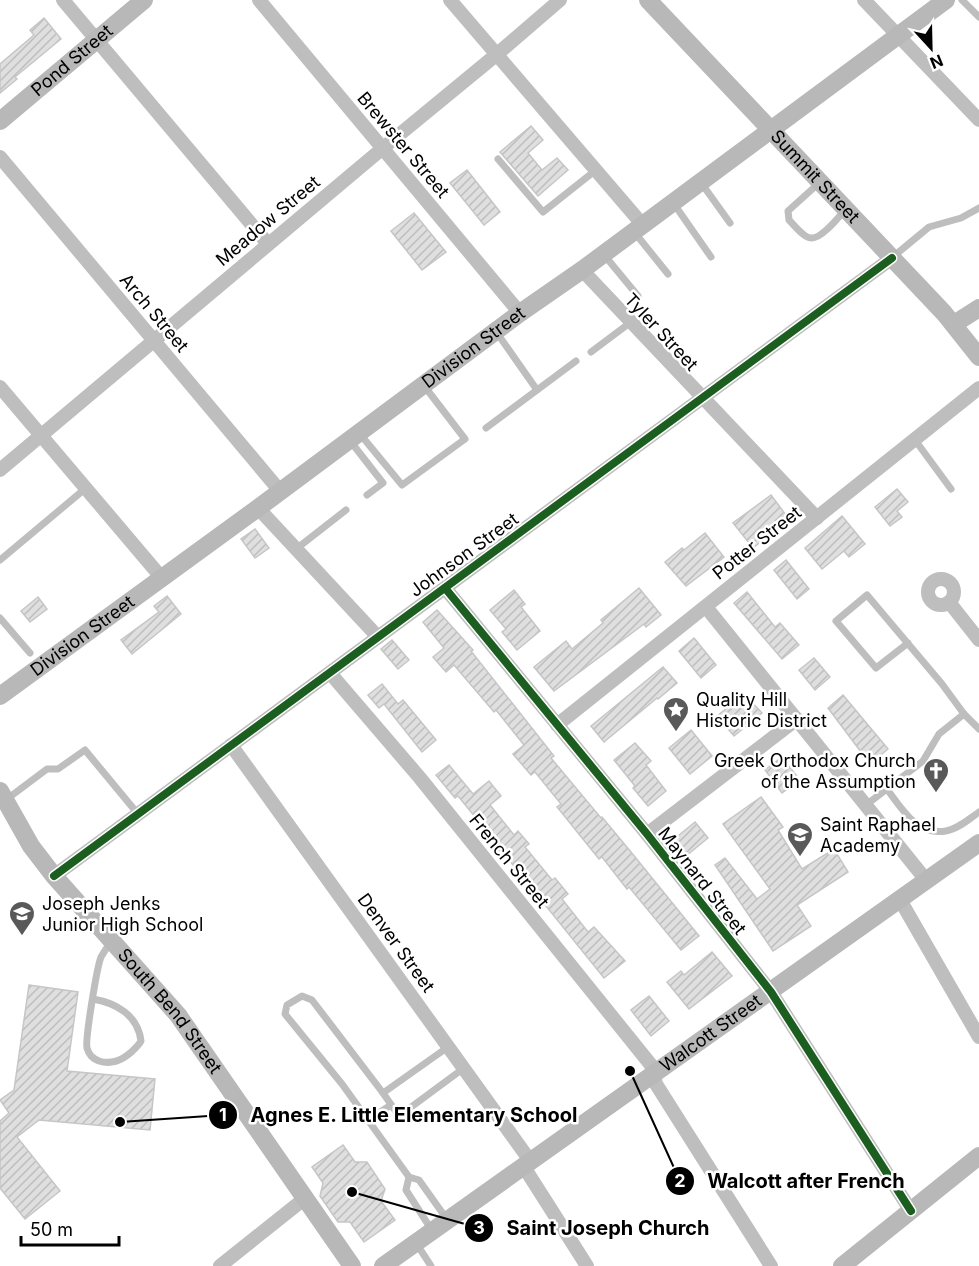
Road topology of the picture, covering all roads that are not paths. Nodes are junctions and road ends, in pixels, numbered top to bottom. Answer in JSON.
{"nodes":[{"id":1,"x":63,"y":0,"type":"edge"},
{"id":2,"x":144,"y":0,"type":"edge"},
{"id":3,"x":259,"y":0,"type":"edge"},
{"id":4,"x":450,"y":0,"type":"edge"},
{"id":5,"x":560,"y":0,"type":"edge"},
{"id":6,"x":648,"y":0,"type":"edge"},
{"id":7,"x":864,"y":0,"type":"edge"},
{"id":8,"x":946,"y":0,"type":"edge"},
{"id":9,"x":962,"y":0,"type":"edge"},
{"id":10,"x":979,"y":17,"type":"edge"},
{"id":11,"x":898,"y":35,"type":"junction"},
{"id":12,"x":97,"y":40,"type":"junction"},
{"id":13,"x":496,"y":55,"type":"junction"},
{"id":14,"x":979,"y":120,"type":"edge"},
{"id":15,"x":0,"y":121,"type":"edge"},
{"id":16,"x":770,"y":130,"type":"junction"},
{"id":17,"x":383,"y":148,"type":"junction"},
{"id":18,"x":0,"y":157,"type":"edge"},
{"id":19,"x":498,"y":159,"type":"dead end"},
{"id":20,"x":596,"y":170,"type":"junction"},
{"id":21,"x":700,"y":182,"type":"junction"},
{"id":22,"x":820,"y":182,"type":"junction"},
{"id":23,"x":672,"y":202,"type":"junction"},
{"id":24,"x":979,"y":208,"type":"edge"},
{"id":25,"x":846,"y":209,"type":"junction"},
{"id":26,"x":730,"y":223,"type":"dead end"},
{"id":27,"x":638,"y":227,"type":"junction"},
{"id":28,"x":268,"y":244,"type":"junction"},
{"id":29,"x":603,"y":254,"type":"junction"},
{"id":30,"x":711,"y":257,"type":"dead end"},
{"id":31,"x":892,"y":258,"type":"junction"},
{"id":32,"x":582,"y":270,"type":"junction"},
{"id":33,"x":668,"y":274,"type":"dead end"},
{"id":34,"x":638,"y":296,"type":"dead end"},
{"id":35,"x":979,"y":308,"type":"edge"},
{"id":36,"x":520,"y":313,"type":"junction"},
{"id":37,"x":631,"y":322,"type":"junction"},
{"id":38,"x":954,"y":324,"type":"junction"},
{"id":39,"x":496,"y":331,"type":"junction"},
{"id":40,"x":154,"y":341,"type":"junction"},
{"id":41,"x":591,"y":352,"type":"dead end"},
{"id":42,"x":979,"y":357,"type":"edge"},
{"id":43,"x":576,"y":361,"type":"dead end"},
{"id":44,"x":423,"y":385,"type":"junction"},
{"id":45,"x":0,"y":387,"type":"edge"},
{"id":46,"x":979,"y":388,"type":"edge"},
{"id":47,"x":537,"y":390,"type":"junction"},
{"id":48,"x":703,"y":398,"type":"junction"},
{"id":49,"x":486,"y":428,"type":"dead end"},
{"id":50,"x":41,"y":435,"type":"junction"},
{"id":51,"x":354,"y":436,"type":"junction"},
{"id":52,"x":915,"y":440,"type":"junction"},
{"id":53,"x":0,"y":470,"type":"edge"},
{"id":54,"x":86,"y":488,"type":"junction"},
{"id":55,"x":951,"y":489,"type":"dead end"},
{"id":56,"x":280,"y":491,"type":"junction"},
{"id":57,"x":367,"y":495,"type":"dead end"},
{"id":58,"x":258,"y":508,"type":"junction"},
{"id":59,"x":346,"y":510,"type":"dead end"},
{"id":60,"x":817,"y":518,"type":"junction"},
{"id":61,"x":296,"y":549,"type":"junction"},
{"id":62,"x":0,"y":560,"type":"edge"},
{"id":63,"x":161,"y":577,"type":"junction"},
{"id":64,"x":444,"y":588,"type":"junction"},
{"id":65,"x":949,"y":602,"type":"dead end"},
{"id":66,"x":706,"y":607,"type":"junction"},
{"id":67,"x":0,"y":618,"type":"edge"},
{"id":68,"x":378,"y":637,"type":"junction"},
{"id":69,"x":979,"y":640,"type":"edge"},
{"id":70,"x":908,"y":644,"type":"junction"},
{"id":71,"x":30,"y":654,"type":"dead end"},
{"id":72,"x":330,"y":673,"type":"junction"},
{"id":73,"x":0,"y":696,"type":"edge"},
{"id":74,"x":964,"y":714,"type":"junction"},
{"id":75,"x":797,"y":719,"type":"junction"},
{"id":76,"x":557,"y":725,"type":"junction"},
{"id":77,"x":979,"y":729,"type":"edge"},
{"id":78,"x":231,"y":745,"type":"junction"},
{"id":79,"x":887,"y":789,"type":"junction"},
{"id":80,"x":2,"y":796,"type":"edge"},
{"id":81,"x":866,"y":805,"type":"junction"},
{"id":82,"x":979,"y":812,"type":"edge"},
{"id":83,"x":138,"y":814,"type":"junction"},
{"id":84,"x":646,"y":834,"type":"junction"},
{"id":85,"x":979,"y":843,"type":"edge"},
{"id":86,"x":54,"y":876,"type":"junction"},
{"id":87,"x":926,"y":880,"type":"junction"},
{"id":88,"x":899,"y":898,"type":"junction"},
{"id":89,"x":112,"y":942,"type":"junction"},
{"id":90,"x":771,"y":992,"type":"junction"},
{"id":91,"x":93,"y":999,"type":"junction"},
{"id":92,"x":979,"y":1037,"type":"edge"},
{"id":93,"x":448,"y":1047,"type":"junction"},
{"id":94,"x":464,"y":1068,"type":"junction"},
{"id":95,"x":654,"y":1075,"type":"junction"},
{"id":96,"x":383,"y":1093,"type":"junction"},
{"id":97,"x":391,"y":1105,"type":"junction"},
{"id":98,"x":368,"y":1120,"type":"junction"},
{"id":99,"x":979,"y":1156,"type":"edge"},
{"id":100,"x":528,"y":1164,"type":"junction"},
{"id":101,"x":409,"y":1177,"type":"junction"},
{"id":102,"x":304,"y":1199,"type":"junction"},
{"id":103,"x":911,"y":1211,"type":"junction"},
{"id":104,"x":448,"y":1221,"type":"junction"},
{"id":105,"x":432,"y":1231,"type":"junction"},
{"id":106,"x":416,"y":1243,"type":"junction"},
{"id":107,"x":220,"y":1266,"type":"edge"},
{"id":108,"x":352,"y":1266,"type":"edge"},
{"id":109,"x":383,"y":1266,"type":"edge"},
{"id":110,"x":431,"y":1266,"type":"edge"},
{"id":111,"x":588,"y":1266,"type":"edge"},
{"id":112,"x":771,"y":1266,"type":"edge"},
{"id":113,"x":842,"y":1266,"type":"edge"}],
"edges":[{"from":1,"to":12,"type":"street"},
{"from":2,"to":12,"type":"main road","name":"Pond Street"},
{"from":3,"to":17,"type":"street","name":"Brewster Street"},
{"from":4,"to":13,"type":"street"},
{"from":5,"to":13,"type":"street","name":"Meadow Street"},
{"from":6,"to":16,"type":"main road","name":"Summit Street"},
{"from":7,"to":11,"type":"street"},
{"from":8,"to":11,"type":"main road","name":"Division Street"},
{"from":9,"to":10,"type":"lane"},
{"from":11,"to":14,"type":"street"},
{"from":11,"to":16,"type":"main road","name":"Division Street"},
{"from":12,"to":15,"type":"main road","name":"Pond Street"},
{"from":12,"to":28,"type":"street"},
{"from":13,"to":17,"type":"street","name":"Meadow Street"},
{"from":13,"to":20,"type":"street"},
{"from":16,"to":21,"type":"main road","name":"Division Street"},
{"from":16,"to":22,"type":"main road","name":"Summit Street"},
{"from":17,"to":28,"type":"street","name":"Meadow Street"},
{"from":17,"to":36,"type":"street","name":"Brewster Street"},
{"from":18,"to":40,"type":"street","name":"Arch Street"},
{"from":19,"to":20,"type":"lane"},
{"from":20,"to":27,"type":"street"},
{"from":21,"to":23,"type":"main road","name":"Division Street"},
{"from":21,"to":26,"type":"lane"},
{"from":22,"to":25,"type":"main road","name":"Summit Street"},
{"from":22,"to":25,"type":"lane"},
{"from":23,"to":27,"type":"main road","name":"Division Street"},
{"from":23,"to":30,"type":"lane"},
{"from":24,"to":31,"type":"lane"},
{"from":25,"to":31,"type":"main road","name":"Summit Street"},
{"from":27,"to":29,"type":"main road","name":"Division Street"},
{"from":27,"to":33,"type":"lane"},
{"from":28,"to":40,"type":"street","name":"Meadow Street"},
{"from":29,"to":32,"type":"main road","name":"Division Street"},
{"from":29,"to":34,"type":"lane"},
{"from":31,"to":38,"type":"main road","name":"Summit Street"},
{"from":31,"to":48,"type":"street","name":"Johnson Street"},
{"from":32,"to":36,"type":"main road","name":"Division Street"},
{"from":32,"to":37,"type":"street","name":"Tyler Street"},
{"from":35,"to":38,"type":"main road"},
{"from":36,"to":39,"type":"main road","name":"Division Street"},
{"from":37,"to":41,"type":"lane"},
{"from":37,"to":48,"type":"street","name":"Tyler Street"},
{"from":38,"to":42,"type":"main road","name":"Summit Street"},
{"from":39,"to":44,"type":"main road","name":"Division Street"},
{"from":39,"to":47,"type":"lane"},
{"from":40,"to":50,"type":"street","name":"Meadow Street"},
{"from":40,"to":56,"type":"street","name":"Arch Street"},
{"from":43,"to":47,"type":"lane"},
{"from":44,"to":51,"type":"main road","name":"Division Street"},
{"from":44,"to":51,"type":"lane"},
{"from":45,"to":50,"type":"street"},
{"from":46,"to":52,"type":"street","name":"Potter Street"},
{"from":47,"to":49,"type":"lane"},
{"from":48,"to":60,"type":"street","name":"Tyler Street"},
{"from":48,"to":64,"type":"street","name":"Johnson Street"},
{"from":50,"to":53,"type":"street","name":"Meadow Street"},
{"from":50,"to":54,"type":"street"},
{"from":51,"to":56,"type":"main road","name":"Division Street"},
{"from":51,"to":57,"type":"lane"},
{"from":52,"to":55,"type":"lane"},
{"from":52,"to":60,"type":"street","name":"Potter Street"},
{"from":54,"to":62,"type":"lane"},
{"from":54,"to":63,"type":"street"},
{"from":56,"to":58,"type":"main road","name":"Division Street"},
{"from":58,"to":61,"type":"street"},
{"from":58,"to":63,"type":"main road","name":"Division Street"},
{"from":59,"to":61,"type":"lane"},
{"from":60,"to":66,"type":"street","name":"Potter Street"},
{"from":61,"to":68,"type":"street"},
{"from":63,"to":73,"type":"main road","name":"Division Street"},
{"from":64,"to":68,"type":"street","name":"Johnson Street"},
{"from":64,"to":76,"type":"street","name":"Maynard Street"},
{"from":65,"to":69,"type":"street"},
{"from":66,"to":75,"type":"street"},
{"from":66,"to":76,"type":"street","name":"Potter Street"},
{"from":67,"to":71,"type":"lane"},
{"from":68,"to":72,"type":"street","name":"Johnson Street"},
{"from":70,"to":70,"type":"lane"},
{"from":70,"to":74,"type":"lane"},
{"from":72,"to":78,"type":"street","name":"Johnson Street"},
{"from":72,"to":95,"type":"street","name":"French Street"},
{"from":74,"to":77,"type":"lane"},
{"from":74,"to":79,"type":"lane"},
{"from":75,"to":81,"type":"street"},
{"from":75,"to":84,"type":"street"},
{"from":76,"to":84,"type":"street","name":"Maynard Street"},
{"from":78,"to":83,"type":"street","name":"Johnson Street"},
{"from":78,"to":93,"type":"street","name":"Denver Street"},
{"from":79,"to":81,"type":"lane"},
{"from":79,"to":82,"type":"lane"},
{"from":80,"to":83,"type":"lane"},
{"from":80,"to":86,"type":"main road","name":"South Bend Street"},
{"from":81,"to":87,"type":"street"},
{"from":83,"to":86,"type":"street","name":"Johnson Street"},
{"from":84,"to":90,"type":"street","name":"Maynard Street"},
{"from":85,"to":87,"type":"main road","name":"Walcott Street"},
{"from":86,"to":89,"type":"main road","name":"South Bend Street"},
{"from":87,"to":88,"type":"main road","name":"Walcott Street"},
{"from":88,"to":90,"type":"main road","name":"Walcott Street"},
{"from":88,"to":92,"type":"street"},
{"from":89,"to":91,"type":"lane"},
{"from":89,"to":102,"type":"main road","name":"South Bend Street"},
{"from":90,"to":95,"type":"main road","name":"Walcott Street"},
{"from":90,"to":103,"type":"street","name":"Maynard Street"},
{"from":91,"to":91,"type":"lane"},
{"from":93,"to":94,"type":"street","name":"Denver Street"},
{"from":93,"to":96,"type":"lane"},
{"from":94,"to":97,"type":"lane"},
{"from":94,"to":100,"type":"street","name":"Denver Street"},
{"from":95,"to":100,"type":"main road","name":"Walcott Street"},
{"from":95,"to":112,"type":"street","name":"French Street"},
{"from":96,"to":97,"type":"lane"},
{"from":96,"to":98,"type":"lane"},
{"from":97,"to":98,"type":"lane"},
{"from":98,"to":101,"type":"lane"},
{"from":99,"to":103,"type":"main road"},
{"from":100,"to":104,"type":"main road","name":"Walcott Street"},
{"from":100,"to":111,"type":"street","name":"Denver Street"},
{"from":101,"to":104,"type":"lane"},
{"from":101,"to":105,"type":"lane"},
{"from":102,"to":107,"type":"street"},
{"from":102,"to":108,"type":"main road","name":"South Bend Street"},
{"from":103,"to":113,"type":"main road"},
{"from":104,"to":105,"type":"main road","name":"Walcott Street"},
{"from":105,"to":106,"type":"main road","name":"Walcott Street"},
{"from":106,"to":109,"type":"main road","name":"Walcott Street"},
{"from":106,"to":110,"type":"lane"}]}
